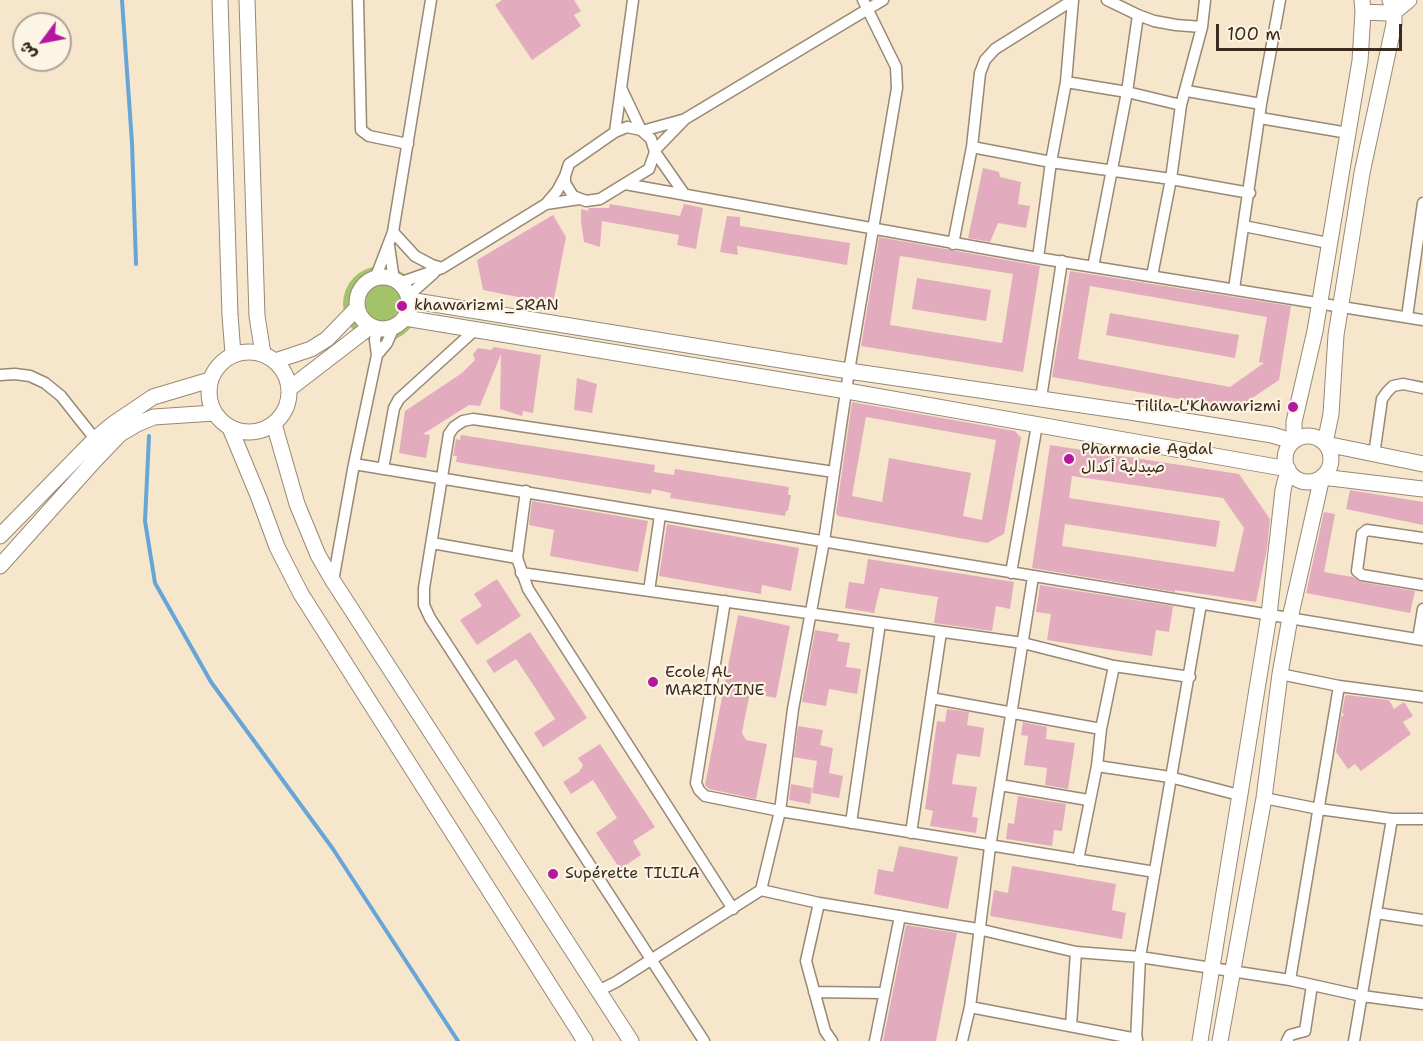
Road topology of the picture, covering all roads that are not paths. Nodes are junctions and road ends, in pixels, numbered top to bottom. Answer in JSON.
{"nodes":[{"id":1,"x":220,"y":0,"type":"edge"},
{"id":2,"x":247,"y":0,"type":"edge"},
{"id":3,"x":358,"y":0,"type":"edge"},
{"id":4,"x":431,"y":0,"type":"edge"},
{"id":5,"x":633,"y":0,"type":"edge"},
{"id":6,"x":883,"y":0,"type":"edge"},
{"id":7,"x":1073,"y":0,"type":"edge"},
{"id":8,"x":1107,"y":0,"type":"edge"},
{"id":9,"x":1205,"y":0,"type":"edge"},
{"id":10,"x":1280,"y":0,"type":"edge"},
{"id":11,"x":1409,"y":0,"type":"edge"},
{"id":12,"x":1364,"y":4,"type":"edge"},
{"id":13,"x":866,"y":5,"type":"edge"},
{"id":14,"x":1392,"y":5,"type":"edge"},
{"id":15,"x":1138,"y":15,"type":"junction"},
{"id":16,"x":1202,"y":27,"type":"junction"},
{"id":17,"x":1066,"y":82,"type":"junction"},
{"id":18,"x":621,"y":87,"type":"junction"},
{"id":19,"x":1187,"y":91,"type":"junction"},
{"id":20,"x":1127,"y":92,"type":"junction"},
{"id":21,"x":1262,"y":104,"type":"junction"},
{"id":22,"x":1181,"y":105,"type":"junction"},
{"id":23,"x":1260,"y":118,"type":"junction"},
{"id":24,"x":685,"y":119,"type":"junction"},
{"id":25,"x":642,"y":130,"type":"junction"},
{"id":26,"x":615,"y":132,"type":"junction"},
{"id":27,"x":1348,"y":133,"type":"junction"},
{"id":28,"x":408,"y":144,"type":"junction"},
{"id":29,"x":972,"y":147,"type":"junction"},
{"id":30,"x":655,"y":151,"type":"junction"},
{"id":31,"x":1051,"y":162,"type":"junction"},
{"id":32,"x":1113,"y":171,"type":"junction"},
{"id":33,"x":565,"y":176,"type":"junction"},
{"id":34,"x":1171,"y":178,"type":"junction"},
{"id":35,"x":625,"y":184,"type":"junction"},
{"id":36,"x":1250,"y":193,"type":"junction"},
{"id":37,"x":685,"y":195,"type":"junction"},
{"id":38,"x":579,"y":200,"type":"junction"},
{"id":39,"x":1423,"y":203,"type":"edge"},
{"id":40,"x":546,"y":204,"type":"junction"},
{"id":41,"x":1244,"y":226,"type":"junction"},
{"id":42,"x":873,"y":229,"type":"junction"},
{"id":43,"x":393,"y":232,"type":"junction"},
{"id":44,"x":1328,"y":243,"type":"junction"},
{"id":45,"x":953,"y":244,"type":"junction"},
{"id":46,"x":389,"y":246,"type":"junction"},
{"id":47,"x":1038,"y":258,"type":"junction"},
{"id":48,"x":1062,"y":261,"type":"junction"},
{"id":49,"x":1093,"y":267,"type":"junction"},
{"id":50,"x":438,"y":270,"type":"junction"},
{"id":51,"x":1152,"y":276,"type":"junction"},
{"id":52,"x":375,"y":279,"type":"junction"},
{"id":53,"x":1234,"y":289,"type":"junction"},
{"id":54,"x":403,"y":290,"type":"junction"},
{"id":55,"x":1320,"y":303,"type":"junction"},
{"id":56,"x":1341,"y":307,"type":"junction"},
{"id":57,"x":357,"y":308,"type":"junction"},
{"id":58,"x":1407,"y":317,"type":"junction"},
{"id":59,"x":1423,"y":320,"type":"edge"},
{"id":60,"x":399,"y":322,"type":"junction"},
{"id":61,"x":374,"y":327,"type":"junction"},
{"id":62,"x":476,"y":329,"type":"junction"},
{"id":63,"x":233,"y":354,"type":"junction"},
{"id":64,"x":377,"y":355,"type":"junction"},
{"id":65,"x":269,"y":358,"type":"junction"},
{"id":66,"x":849,"y":371,"type":"junction"},
{"id":67,"x":0,"y":375,"type":"edge"},
{"id":68,"x":210,"y":380,"type":"junction"},
{"id":69,"x":1423,"y":387,"type":"edge"},
{"id":70,"x":289,"y":389,"type":"junction"},
{"id":71,"x":847,"y":391,"type":"junction"},
{"id":72,"x":1041,"y":398,"type":"junction"},
{"id":73,"x":214,"y":412,"type":"junction"},
{"id":74,"x":274,"y":424,"type":"junction"},
{"id":75,"x":1037,"y":425,"type":"junction"},
{"id":76,"x":230,"y":428,"type":"junction"},
{"id":77,"x":1293,"y":441,"type":"junction"},
{"id":78,"x":100,"y":444,"type":"junction"},
{"id":79,"x":1325,"y":444,"type":"junction"},
{"id":80,"x":1374,"y":455,"type":"junction"},
{"id":81,"x":354,"y":464,"type":"junction"},
{"id":82,"x":1423,"y":464,"type":"edge"},
{"id":83,"x":383,"y":469,"type":"junction"},
{"id":84,"x":1288,"y":470,"type":"junction"},
{"id":85,"x":834,"y":472,"type":"junction"},
{"id":86,"x":1322,"y":477,"type":"junction"},
{"id":87,"x":441,"y":478,"type":"junction"},
{"id":88,"x":1423,"y":489,"type":"edge"},
{"id":89,"x":526,"y":491,"type":"junction"},
{"id":90,"x":660,"y":515,"type":"junction"},
{"id":91,"x":0,"y":536,"type":"edge"},
{"id":92,"x":1423,"y":538,"type":"edge"},
{"id":93,"x":824,"y":541,"type":"junction"},
{"id":94,"x":432,"y":543,"type":"junction"},
{"id":95,"x":518,"y":558,"type":"junction"},
{"id":96,"x":0,"y":566,"type":"edge"},
{"id":97,"x":521,"y":573,"type":"junction"},
{"id":98,"x":1011,"y":573,"type":"junction"},
{"id":99,"x":1033,"y":577,"type":"junction"},
{"id":100,"x":333,"y":581,"type":"junction"},
{"id":101,"x":1423,"y":585,"type":"edge"},
{"id":102,"x":649,"y":591,"type":"junction"},
{"id":103,"x":725,"y":601,"type":"junction"},
{"id":104,"x":1201,"y":604,"type":"junction"},
{"id":105,"x":1423,"y":609,"type":"edge"},
{"id":106,"x":811,"y":613,"type":"junction"},
{"id":107,"x":1269,"y":615,"type":"junction"},
{"id":108,"x":1290,"y":618,"type":"junction"},
{"id":109,"x":880,"y":623,"type":"junction"},
{"id":110,"x":941,"y":632,"type":"junction"},
{"id":111,"x":1421,"y":639,"type":"edge"},
{"id":112,"x":1023,"y":643,"type":"junction"},
{"id":113,"x":1114,"y":666,"type":"junction"},
{"id":114,"x":1280,"y":674,"type":"junction"},
{"id":115,"x":1190,"y":677,"type":"junction"},
{"id":116,"x":1338,"y":686,"type":"junction"},
{"id":117,"x":1423,"y":697,"type":"edge"},
{"id":118,"x":931,"y":698,"type":"junction"},
{"id":119,"x":1012,"y":711,"type":"junction"},
{"id":120,"x":1101,"y":729,"type":"junction"},
{"id":121,"x":1097,"y":766,"type":"junction"},
{"id":122,"x":1170,"y":777,"type":"junction"},
{"id":123,"x":1000,"y":785,"type":"junction"},
{"id":124,"x":1239,"y":795,"type":"junction"},
{"id":125,"x":1264,"y":798,"type":"junction"},
{"id":126,"x":1089,"y":800,"type":"junction"},
{"id":127,"x":1319,"y":809,"type":"junction"},
{"id":128,"x":780,"y":811,"type":"junction"},
{"id":129,"x":1392,"y":819,"type":"junction"},
{"id":130,"x":1423,"y":819,"type":"edge"},
{"id":131,"x":851,"y":823,"type":"junction"},
{"id":132,"x":910,"y":833,"type":"junction"},
{"id":133,"x":990,"y":847,"type":"junction"},
{"id":134,"x":1078,"y":860,"type":"junction"},
{"id":135,"x":1155,"y":872,"type":"junction"},
{"id":136,"x":761,"y":890,"type":"junction"},
{"id":137,"x":819,"y":903,"type":"junction"},
{"id":138,"x":733,"y":909,"type":"junction"},
{"id":139,"x":1376,"y":913,"type":"junction"},
{"id":140,"x":900,"y":916,"type":"junction"},
{"id":141,"x":1423,"y":920,"type":"edge"},
{"id":142,"x":978,"y":929,"type":"junction"},
{"id":143,"x":1076,"y":952,"type":"junction"},
{"id":144,"x":1140,"y":957,"type":"junction"},
{"id":145,"x":650,"y":959,"type":"junction"},
{"id":146,"x":1211,"y":970,"type":"junction"},
{"id":147,"x":1232,"y":972,"type":"junction"},
{"id":148,"x":1290,"y":980,"type":"junction"},
{"id":149,"x":1311,"y":985,"type":"junction"},
{"id":150,"x":598,"y":991,"type":"junction"},
{"id":151,"x":814,"y":992,"type":"junction"},
{"id":152,"x":883,"y":993,"type":"junction"},
{"id":153,"x":1362,"y":996,"type":"junction"},
{"id":154,"x":1423,"y":1004,"type":"edge"},
{"id":155,"x":970,"y":1007,"type":"junction"},
{"id":156,"x":1071,"y":1026,"type":"junction"},
{"id":157,"x":1137,"y":1040,"type":"edge"},
{"id":158,"x":585,"y":1041,"type":"edge"},
{"id":159,"x":631,"y":1041,"type":"edge"},
{"id":160,"x":704,"y":1041,"type":"edge"},
{"id":161,"x":832,"y":1041,"type":"edge"},
{"id":162,"x":875,"y":1041,"type":"edge"},
{"id":163,"x":962,"y":1041,"type":"edge"},
{"id":164,"x":1200,"y":1041,"type":"edge"},
{"id":165,"x":1220,"y":1041,"type":"edge"},
{"id":166,"x":1287,"y":1041,"type":"edge"},
{"id":167,"x":1354,"y":1041,"type":"edge"}],
"edges":[{"from":1,"to":63,"type":"street"},
{"from":2,"to":65,"type":"street"},
{"from":3,"to":28,"type":"street"},
{"from":4,"to":28,"type":"street"},
{"from":5,"to":18,"type":"street"},
{"from":6,"to":13,"type":"street"},
{"from":7,"to":17,"type":"street"},
{"from":7,"to":29,"type":"street"},
{"from":8,"to":15,"type":"street"},
{"from":9,"to":16,"type":"street"},
{"from":10,"to":21,"type":"street"},
{"from":11,"to":14,"type":"street"},
{"from":12,"to":14,"type":"street"},
{"from":12,"to":27,"type":"street"},
{"from":13,"to":24,"type":"street"},
{"from":13,"to":42,"type":"street"},
{"from":14,"to":56,"type":"street"},
{"from":15,"to":16,"type":"street"},
{"from":15,"to":20,"type":"street"},
{"from":16,"to":19,"type":"street"},
{"from":17,"to":20,"type":"street"},
{"from":17,"to":31,"type":"street"},
{"from":18,"to":25,"type":"street"},
{"from":18,"to":26,"type":"street"},
{"from":19,"to":21,"type":"street"},
{"from":19,"to":22,"type":"street"},
{"from":20,"to":22,"type":"street"},
{"from":20,"to":32,"type":"street"},
{"from":21,"to":23,"type":"street"},
{"from":22,"to":34,"type":"street"},
{"from":23,"to":27,"type":"street"},
{"from":23,"to":36,"type":"street"},
{"from":24,"to":25,"type":"street"},
{"from":24,"to":30,"type":"street"},
{"from":25,"to":26,"type":"street"},
{"from":25,"to":30,"type":"street"},
{"from":26,"to":33,"type":"street"},
{"from":27,"to":44,"type":"street"},
{"from":28,"to":43,"type":"street"},
{"from":29,"to":31,"type":"street"},
{"from":29,"to":45,"type":"street"},
{"from":30,"to":35,"type":"street"},
{"from":30,"to":37,"type":"street"},
{"from":31,"to":32,"type":"street"},
{"from":31,"to":47,"type":"street"},
{"from":32,"to":34,"type":"street"},
{"from":32,"to":49,"type":"street"},
{"from":33,"to":38,"type":"street"},
{"from":33,"to":40,"type":"street"},
{"from":34,"to":36,"type":"street"},
{"from":34,"to":51,"type":"street"},
{"from":35,"to":37,"type":"street"},
{"from":35,"to":38,"type":"street"},
{"from":36,"to":41,"type":"street"},
{"from":37,"to":42,"type":"street"},
{"from":38,"to":40,"type":"street"},
{"from":39,"to":58,"type":"street"},
{"from":40,"to":50,"type":"street"},
{"from":41,"to":44,"type":"street"},
{"from":41,"to":53,"type":"street"},
{"from":42,"to":45,"type":"street"},
{"from":42,"to":66,"type":"street"},
{"from":43,"to":46,"type":"street"},
{"from":43,"to":50,"type":"street"},
{"from":44,"to":55,"type":"street"},
{"from":45,"to":47,"type":"street"},
{"from":46,"to":52,"type":"street"},
{"from":46,"to":54,"type":"street"},
{"from":47,"to":48,"type":"street"},
{"from":48,"to":49,"type":"street"},
{"from":48,"to":72,"type":"street"},
{"from":49,"to":51,"type":"street"},
{"from":50,"to":54,"type":"street"},
{"from":51,"to":53,"type":"street"},
{"from":52,"to":54,"type":"street"},
{"from":52,"to":57,"type":"street"},
{"from":53,"to":55,"type":"street"},
{"from":54,"to":60,"type":"street"},
{"from":54,"to":66,"type":"street"},
{"from":55,"to":56,"type":"street"},
{"from":55,"to":77,"type":"street"},
{"from":56,"to":58,"type":"street"},
{"from":56,"to":79,"type":"street"},
{"from":57,"to":61,"type":"street"},
{"from":57,"to":65,"type":"street"},
{"from":58,"to":59,"type":"street"},
{"from":60,"to":61,"type":"street"},
{"from":60,"to":62,"type":"street"},
{"from":60,"to":64,"type":"street"},
{"from":61,"to":64,"type":"street"},
{"from":61,"to":70,"type":"street"},
{"from":62,"to":71,"type":"street"},
{"from":62,"to":83,"type":"street"},
{"from":63,"to":65,"type":"street"},
{"from":63,"to":68,"type":"street"},
{"from":64,"to":81,"type":"street"},
{"from":65,"to":70,"type":"street"},
{"from":66,"to":71,"type":"street"},
{"from":66,"to":72,"type":"street"},
{"from":67,"to":78,"type":"street"},
{"from":68,"to":73,"type":"street"},
{"from":68,"to":78,"type":"street"},
{"from":69,"to":80,"type":"street"},
{"from":70,"to":74,"type":"street"},
{"from":71,"to":75,"type":"street"},
{"from":71,"to":85,"type":"street"},
{"from":72,"to":77,"type":"street"},
{"from":73,"to":76,"type":"street"},
{"from":73,"to":78,"type":"street"},
{"from":74,"to":76,"type":"street"},
{"from":74,"to":100,"type":"street"},
{"from":75,"to":84,"type":"street"},
{"from":75,"to":98,"type":"street"},
{"from":76,"to":158,"type":"street"},
{"from":77,"to":79,"type":"street"},
{"from":77,"to":84,"type":"street"},
{"from":78,"to":91,"type":"street"},
{"from":78,"to":96,"type":"street"},
{"from":79,"to":80,"type":"street"},
{"from":79,"to":86,"type":"street"},
{"from":80,"to":82,"type":"street"},
{"from":81,"to":83,"type":"street"},
{"from":81,"to":100,"type":"street"},
{"from":83,"to":87,"type":"street"},
{"from":84,"to":86,"type":"street"},
{"from":84,"to":107,"type":"street"},
{"from":85,"to":87,"type":"street"},
{"from":85,"to":93,"type":"street"},
{"from":86,"to":88,"type":"street"},
{"from":86,"to":108,"type":"street"},
{"from":87,"to":89,"type":"street"},
{"from":87,"to":94,"type":"street"},
{"from":89,"to":90,"type":"street"},
{"from":89,"to":95,"type":"street"},
{"from":90,"to":93,"type":"street"},
{"from":90,"to":102,"type":"street"},
{"from":92,"to":101,"type":"street"},
{"from":93,"to":98,"type":"street"},
{"from":93,"to":106,"type":"street"},
{"from":94,"to":95,"type":"street"},
{"from":94,"to":145,"type":"street"},
{"from":95,"to":97,"type":"street"},
{"from":97,"to":102,"type":"street"},
{"from":97,"to":138,"type":"street"},
{"from":98,"to":99,"type":"street"},
{"from":99,"to":104,"type":"street"},
{"from":99,"to":112,"type":"street"},
{"from":100,"to":150,"type":"street"},
{"from":102,"to":103,"type":"street"},
{"from":103,"to":106,"type":"street"},
{"from":103,"to":128,"type":"street"},
{"from":104,"to":107,"type":"street"},
{"from":104,"to":115,"type":"street"},
{"from":105,"to":111,"type":"street"},
{"from":106,"to":109,"type":"street"},
{"from":106,"to":128,"type":"street"},
{"from":107,"to":108,"type":"street"},
{"from":107,"to":124,"type":"street"},
{"from":108,"to":111,"type":"street"},
{"from":108,"to":114,"type":"street"},
{"from":109,"to":110,"type":"street"},
{"from":109,"to":131,"type":"street"},
{"from":110,"to":112,"type":"street"},
{"from":110,"to":118,"type":"street"},
{"from":112,"to":113,"type":"street"},
{"from":112,"to":119,"type":"street"},
{"from":113,"to":115,"type":"street"},
{"from":113,"to":120,"type":"street"},
{"from":114,"to":116,"type":"street"},
{"from":114,"to":125,"type":"street"},
{"from":115,"to":122,"type":"street"},
{"from":116,"to":117,"type":"street"},
{"from":116,"to":127,"type":"street"},
{"from":118,"to":119,"type":"street"},
{"from":118,"to":132,"type":"street"},
{"from":119,"to":120,"type":"street"},
{"from":119,"to":123,"type":"street"},
{"from":120,"to":121,"type":"street"},
{"from":121,"to":122,"type":"street"},
{"from":121,"to":126,"type":"street"},
{"from":122,"to":124,"type":"street"},
{"from":122,"to":135,"type":"street"},
{"from":123,"to":126,"type":"street"},
{"from":123,"to":133,"type":"street"},
{"from":124,"to":146,"type":"street"},
{"from":125,"to":127,"type":"street"},
{"from":125,"to":147,"type":"street"},
{"from":126,"to":134,"type":"street"},
{"from":127,"to":129,"type":"street"},
{"from":127,"to":148,"type":"street"},
{"from":128,"to":131,"type":"street"},
{"from":128,"to":136,"type":"street"},
{"from":129,"to":130,"type":"street"},
{"from":129,"to":139,"type":"street"},
{"from":131,"to":132,"type":"street"},
{"from":132,"to":133,"type":"street"},
{"from":133,"to":134,"type":"street"},
{"from":133,"to":142,"type":"street"},
{"from":134,"to":135,"type":"street"},
{"from":135,"to":144,"type":"street"},
{"from":136,"to":137,"type":"street"},
{"from":136,"to":138,"type":"street"},
{"from":137,"to":140,"type":"street"},
{"from":137,"to":151,"type":"street"},
{"from":138,"to":145,"type":"street"},
{"from":139,"to":141,"type":"street"},
{"from":139,"to":153,"type":"street"},
{"from":140,"to":142,"type":"street"},
{"from":140,"to":152,"type":"street"},
{"from":142,"to":143,"type":"street"},
{"from":142,"to":155,"type":"street"},
{"from":143,"to":144,"type":"street"},
{"from":143,"to":156,"type":"street"},
{"from":144,"to":146,"type":"street"},
{"from":144,"to":157,"type":"street"},
{"from":145,"to":150,"type":"street"},
{"from":145,"to":160,"type":"street"},
{"from":146,"to":147,"type":"street"},
{"from":146,"to":164,"type":"street"},
{"from":147,"to":148,"type":"street"},
{"from":147,"to":165,"type":"street"},
{"from":148,"to":149,"type":"street"},
{"from":149,"to":153,"type":"street"},
{"from":149,"to":166,"type":"street"},
{"from":150,"to":159,"type":"street"},
{"from":151,"to":152,"type":"street"},
{"from":151,"to":161,"type":"street"},
{"from":152,"to":162,"type":"street"},
{"from":153,"to":154,"type":"street"},
{"from":153,"to":167,"type":"street"},
{"from":155,"to":156,"type":"street"},
{"from":155,"to":163,"type":"street"},
{"from":156,"to":157,"type":"street"}]}
